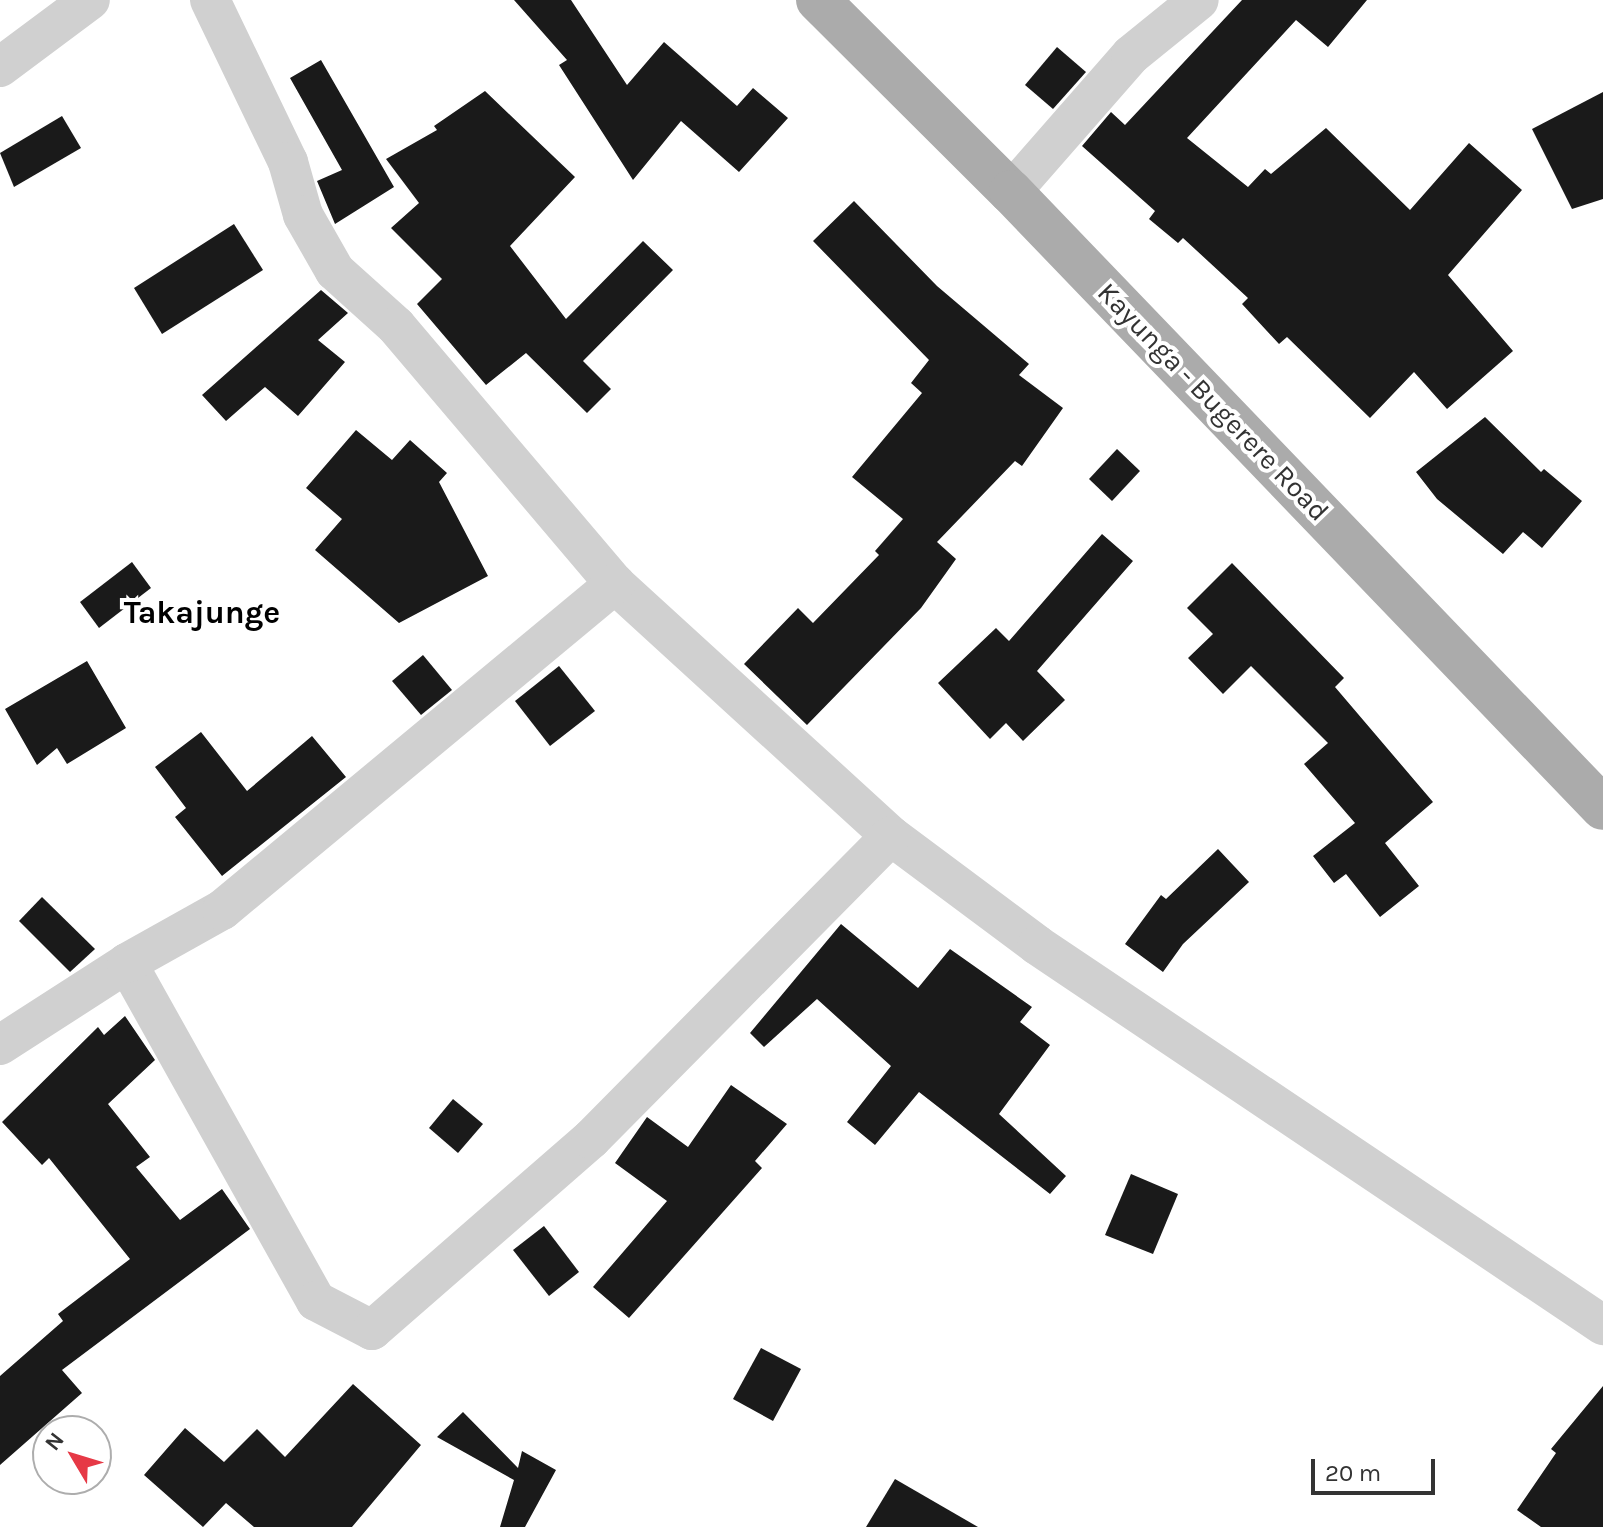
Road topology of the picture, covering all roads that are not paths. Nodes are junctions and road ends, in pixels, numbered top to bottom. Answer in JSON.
{"nodes":[{"id":1,"x":90,"y":0,"type":"edge"},
{"id":2,"x":210,"y":0,"type":"edge"},
{"id":3,"x":818,"y":0,"type":"edge"},
{"id":4,"x":1199,"y":0,"type":"edge"},
{"id":5,"x":0,"y":67,"type":"edge"},
{"id":6,"x":1011,"y":192,"type":"junction"},
{"id":7,"x":615,"y":584,"type":"junction"},
{"id":8,"x":1603,"y":808,"type":"edge"},
{"id":9,"x":891,"y":836,"type":"junction"},
{"id":10,"x":127,"y":963,"type":"junction"},
{"id":11,"x":0,"y":1045,"type":"edge"},
{"id":12,"x":1603,"y":1325,"type":"edge"}],
"edges":[{"from":1,"to":5,"type":"street"},
{"from":2,"to":7,"type":"street"},
{"from":3,"to":6,"type":"main road","name":"Kayunga - Bugerere Road"},
{"from":4,"to":6,"type":"street"},
{"from":6,"to":8,"type":"main road","name":"Kayunga - Bugerere Road"},
{"from":7,"to":9,"type":"street"},
{"from":7,"to":10,"type":"street"},
{"from":9,"to":10,"type":"street"},
{"from":9,"to":12,"type":"street"},
{"from":10,"to":11,"type":"street"}]}
